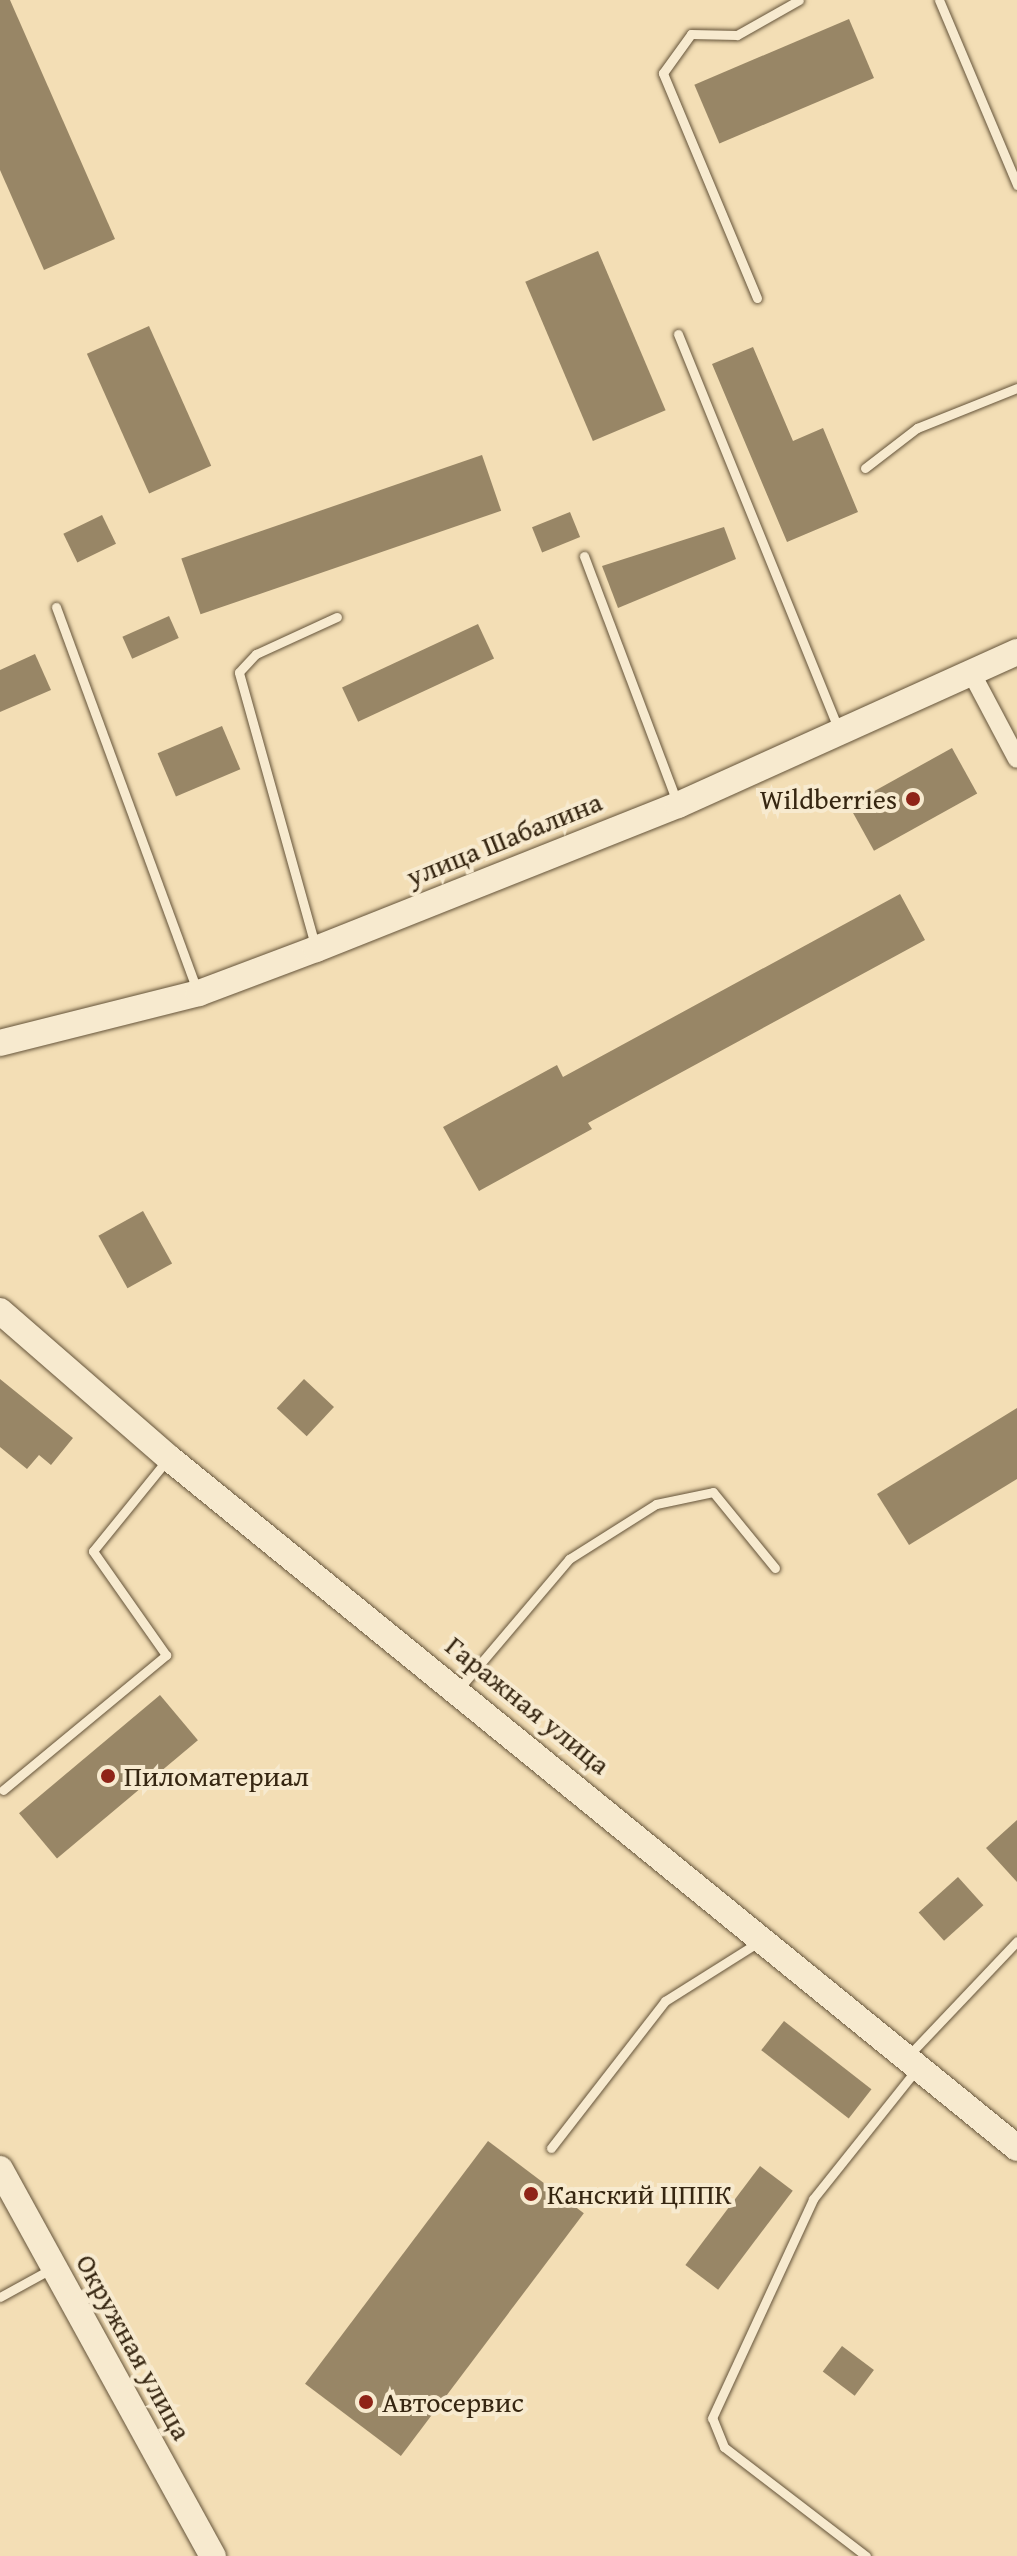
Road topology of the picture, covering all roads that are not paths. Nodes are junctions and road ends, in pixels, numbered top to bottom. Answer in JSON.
{"nodes":[{"id":1,"x":799,"y":0,"type":"edge"},
{"id":2,"x":939,"y":0,"type":"edge"},
{"id":3,"x":1017,"y":185,"type":"edge"},
{"id":4,"x":757,"y":298,"type":"dead end"},
{"id":5,"x":678,"y":334,"type":"dead end"},
{"id":6,"x":1017,"y":388,"type":"edge"},
{"id":7,"x":865,"y":468,"type":"dead end"},
{"id":8,"x":584,"y":556,"type":"dead end"},
{"id":9,"x":56,"y":607,"type":"dead end"},
{"id":10,"x":337,"y":617,"type":"dead end"},
{"id":11,"x":1017,"y":652,"type":"edge"},
{"id":12,"x":972,"y":674,"type":"junction"},
{"id":13,"x":839,"y":732,"type":"junction"},
{"id":14,"x":1017,"y":759,"type":"edge"},
{"id":15,"x":678,"y":805,"type":"junction"},
{"id":16,"x":316,"y":949,"type":"junction"},
{"id":17,"x":199,"y":993,"type":"junction"},
{"id":18,"x":0,"y":1043,"type":"edge"},
{"id":19,"x":0,"y":1311,"type":"edge"},
{"id":20,"x":169,"y":1458,"type":"junction"},
{"id":21,"x":775,"y":1568,"type":"dead end"},
{"id":22,"x":458,"y":1690,"type":"junction"},
{"id":23,"x":3,"y":1790,"type":"dead end"},
{"id":24,"x":763,"y":1939,"type":"junction"},
{"id":25,"x":1017,"y":1941,"type":"edge"},
{"id":26,"x":912,"y":2062,"type":"junction"},
{"id":27,"x":551,"y":2148,"type":"dead end"},
{"id":28,"x":1017,"y":2148,"type":"edge"},
{"id":29,"x":0,"y":2169,"type":"edge"},
{"id":30,"x":54,"y":2267,"type":"junction"},
{"id":31,"x":0,"y":2297,"type":"edge"},
{"id":32,"x":213,"y":2556,"type":"edge"},
{"id":33,"x":866,"y":2556,"type":"edge"}],
"edges":[{"from":1,"to":4,"type":"lane"},
{"from":2,"to":3,"type":"lane"},
{"from":5,"to":13,"type":"lane"},
{"from":6,"to":7,"type":"lane"},
{"from":8,"to":15,"type":"lane"},
{"from":9,"to":17,"type":"lane"},
{"from":10,"to":16,"type":"lane"},
{"from":11,"to":12,"type":"street","name":"улица Шабалина"},
{"from":12,"to":13,"type":"street","name":"улица Шабалина"},
{"from":12,"to":14,"type":"street"},
{"from":13,"to":15,"type":"street","name":"улица Шабалина"},
{"from":15,"to":16,"type":"street","name":"улица Шабалина"},
{"from":16,"to":17,"type":"street","name":"улица Шабалина"},
{"from":17,"to":18,"type":"street","name":"улица Шабалина"},
{"from":19,"to":20,"type":"street","name":"Гаражная улица"},
{"from":20,"to":22,"type":"street","name":"Гаражная улица"},
{"from":20,"to":23,"type":"lane"},
{"from":21,"to":22,"type":"lane"},
{"from":22,"to":24,"type":"street","name":"Гаражная улица"},
{"from":24,"to":26,"type":"street","name":"Гаражная улица"},
{"from":24,"to":27,"type":"lane"},
{"from":25,"to":26,"type":"lane"},
{"from":26,"to":28,"type":"street","name":"Гаражная улица"},
{"from":26,"to":33,"type":"lane"},
{"from":29,"to":30,"type":"street","name":"Окружная улица"},
{"from":30,"to":31,"type":"lane"},
{"from":30,"to":32,"type":"street","name":"Окружная улица"}]}
